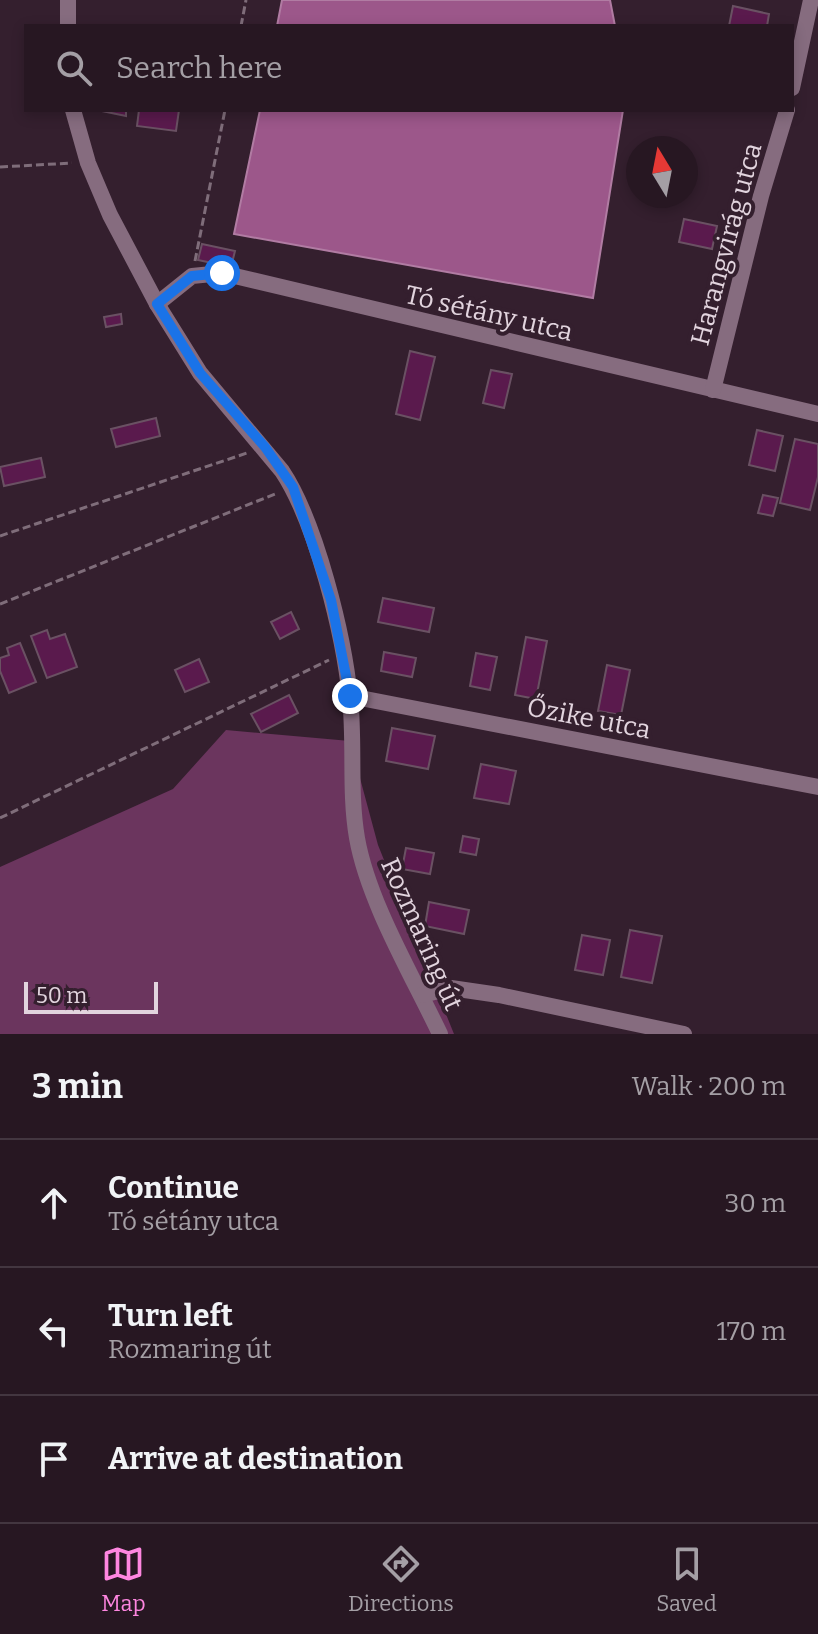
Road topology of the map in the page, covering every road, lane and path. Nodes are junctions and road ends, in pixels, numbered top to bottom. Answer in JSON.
{"nodes":[{"id":1,"x":68,"y":0,"type":"edge"},
{"id":2,"x":246,"y":0,"type":"edge"},
{"id":3,"x":811,"y":0,"type":"edge"},
{"id":4,"x":68,"y":24,"type":"edge"},
{"id":5,"x":241,"y":24,"type":"edge"},
{"id":6,"x":794,"y":79,"type":"edge"},
{"id":7,"x":74,"y":112,"type":"edge"},
{"id":8,"x":225,"y":112,"type":"edge"},
{"id":9,"x":786,"y":112,"type":"edge"},
{"id":10,"x":88,"y":163,"type":"junction"},
{"id":11,"x":0,"y":167,"type":"edge"},
{"id":12,"x":192,"y":276,"type":"junction"},
{"id":13,"x":157,"y":304,"type":"junction"},
{"id":14,"x":713,"y":390,"type":"junction"},
{"id":15,"x":818,"y":414,"type":"edge"},
{"id":16,"x":265,"y":447,"type":"junction"},
{"id":17,"x":293,"y":487,"type":"junction"},
{"id":18,"x":0,"y":536,"type":"edge"},
{"id":19,"x":0,"y":604,"type":"edge"},
{"id":20,"x":342,"y":654,"type":"junction"},
{"id":21,"x":350,"y":696,"type":"junction"},
{"id":22,"x":818,"y":787,"type":"edge"},
{"id":23,"x":0,"y":818,"type":"edge"},
{"id":24,"x":422,"y":995,"type":"junction"},
{"id":25,"x":440,"y":1034,"type":"edge"},
{"id":26,"x":684,"y":1034,"type":"edge"}],
"edges":[{"from":1,"to":4,"type":"street"},
{"from":2,"to":5,"type":"path"},
{"from":3,"to":6,"type":"street"},
{"from":7,"to":10,"type":"street","name":"Rozmaring út"},
{"from":8,"to":12,"type":"path"},
{"from":9,"to":14,"type":"street","name":"Harangvirág utca"},
{"from":10,"to":11,"type":"path"},
{"from":10,"to":13,"type":"street","name":"Rozmaring út"},
{"from":12,"to":13,"type":"street"},
{"from":12,"to":14,"type":"street","name":"Tó sétány utca"},
{"from":13,"to":16,"type":"street","name":"Rozmaring út"},
{"from":14,"to":15,"type":"street","name":"Tó sétány utca"},
{"from":16,"to":17,"type":"street","name":"Rozmaring út"},
{"from":16,"to":18,"type":"path"},
{"from":17,"to":19,"type":"path"},
{"from":17,"to":20,"type":"street","name":"Rozmaring út"},
{"from":20,"to":21,"type":"street","name":"Rozmaring út"},
{"from":20,"to":23,"type":"path"},
{"from":21,"to":22,"type":"street","name":"Őzike utca"},
{"from":21,"to":24,"type":"street","name":"Rozmaring út"},
{"from":24,"to":25,"type":"street","name":"Rozmaring út"},
{"from":24,"to":26,"type":"street"}]}
